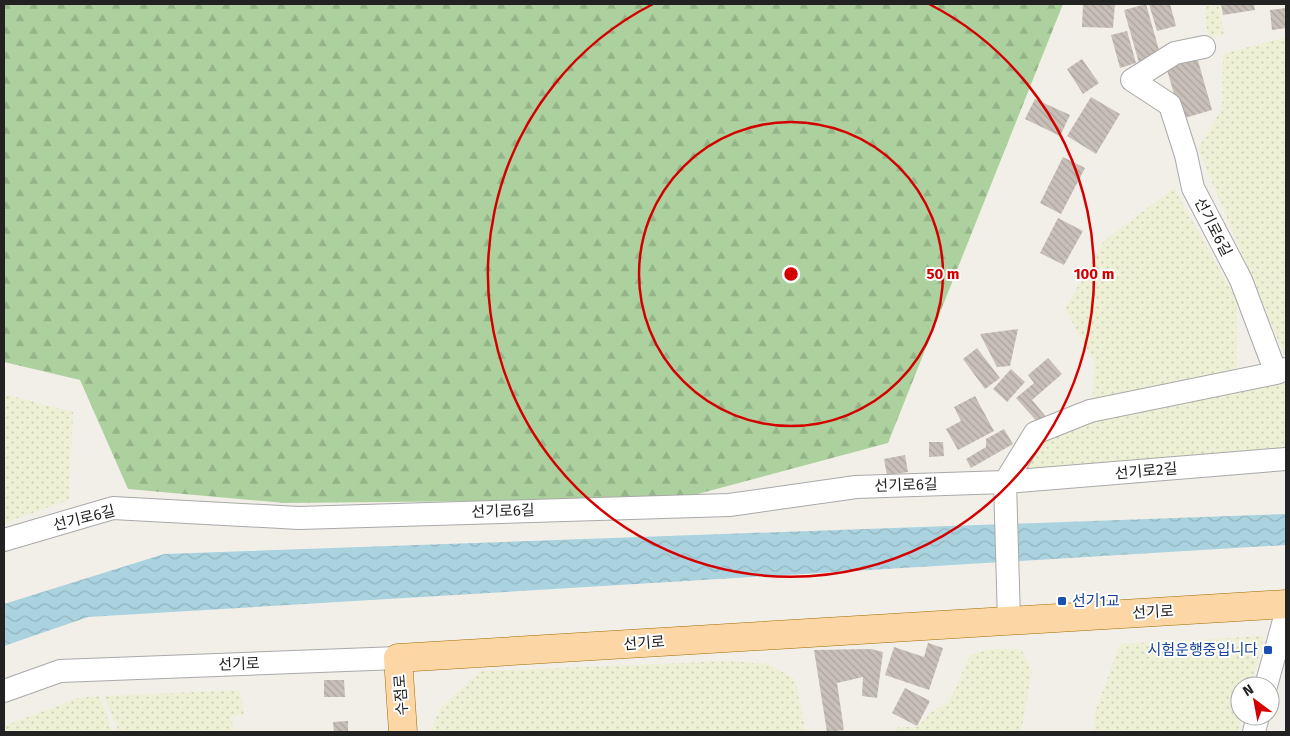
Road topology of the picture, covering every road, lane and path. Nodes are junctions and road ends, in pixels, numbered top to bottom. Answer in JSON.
{"nodes":[{"id":1,"x":1204,"y":46,"type":"dead end"},
{"id":2,"x":1281,"y":371,"type":"edge"},
{"id":3,"x":1286,"y":459,"type":"edge"},
{"id":4,"x":1005,"y":482,"type":"junction"},
{"id":5,"x":4,"y":540,"type":"edge"},
{"id":6,"x":1286,"y":604,"type":"edge"},
{"id":7,"x":1286,"y":613,"type":"edge"},
{"id":8,"x":1009,"y":620,"type":"junction"},
{"id":9,"x":398,"y":658,"type":"junction"},
{"id":10,"x":1269,"y":676,"type":"edge"},
{"id":11,"x":4,"y":690,"type":"edge"},
{"id":12,"x":403,"y":732,"type":"edge"}],
"edges":[{"from":1,"to":2,"type":"street","name":"선기로6길"},
{"from":2,"to":4,"type":"street","name":"선기로6길"},
{"from":3,"to":4,"type":"street","name":"선기로2길"},
{"from":4,"to":5,"type":"street","name":"선기로6길"},
{"from":4,"to":8,"type":"street"},
{"from":6,"to":8,"type":"main road","name":"선기로"},
{"from":7,"to":10,"type":"street"},
{"from":8,"to":9,"type":"main road","name":"선기로"},
{"from":9,"to":11,"type":"street","name":"선기로"},
{"from":9,"to":12,"type":"main road","name":"수점로"}]}
